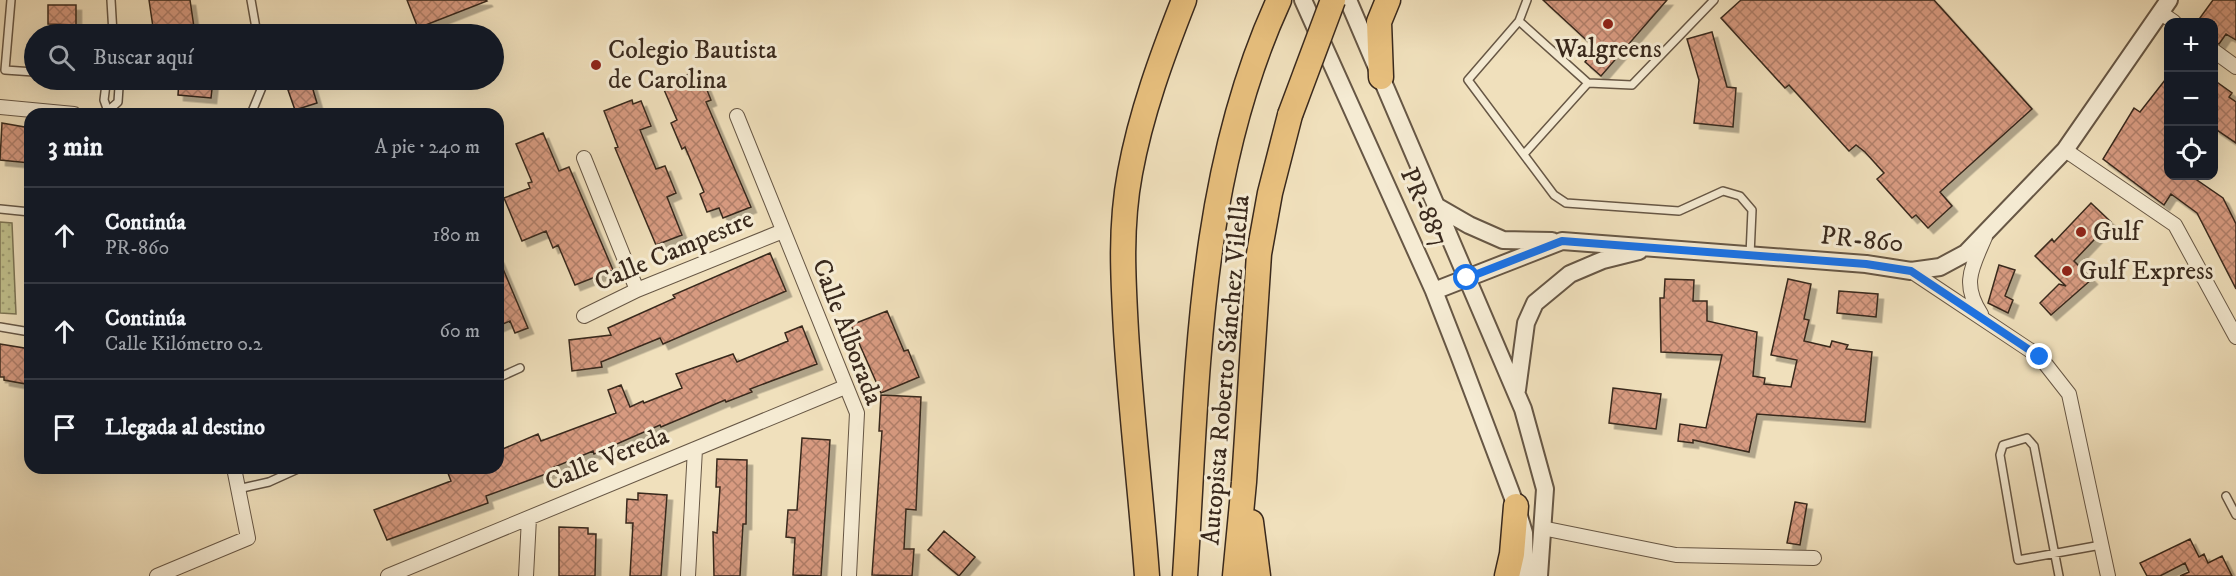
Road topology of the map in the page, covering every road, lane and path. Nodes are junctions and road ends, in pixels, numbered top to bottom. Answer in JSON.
{"nodes":[{"id":1,"x":11,"y":0,"type":"edge"},
{"id":2,"x":111,"y":0,"type":"edge"},
{"id":3,"x":251,"y":0,"type":"edge"},
{"id":4,"x":1184,"y":0,"type":"edge"},
{"id":5,"x":1279,"y":0,"type":"edge"},
{"id":6,"x":1304,"y":0,"type":"edge"},
{"id":7,"x":1333,"y":0,"type":"edge"},
{"id":8,"x":1348,"y":0,"type":"edge"},
{"id":9,"x":1388,"y":0,"type":"edge"},
{"id":10,"x":1527,"y":0,"type":"edge"},
{"id":11,"x":1714,"y":0,"type":"edge"},
{"id":12,"x":2168,"y":12,"type":"edge"},
{"id":13,"x":1519,"y":21,"type":"junction"},
{"id":14,"x":112,"y":24,"type":"edge"},
{"id":15,"x":255,"y":24,"type":"edge"},
{"id":16,"x":2218,"y":54,"type":"edge"},
{"id":17,"x":2236,"y":67,"type":"edge"},
{"id":18,"x":24,"y":71,"type":"edge"},
{"id":19,"x":1381,"y":77,"type":"junction"},
{"id":20,"x":1588,"y":83,"type":"junction"},
{"id":21,"x":105,"y":90,"type":"edge"},
{"id":22,"x":119,"y":90,"type":"edge"},
{"id":23,"x":261,"y":90,"type":"edge"},
{"id":24,"x":0,"y":107,"type":"edge"},
{"id":25,"x":108,"y":108,"type":"edge"},
{"id":26,"x":113,"y":108,"type":"edge"},
{"id":27,"x":253,"y":108,"type":"edge"},
{"id":28,"x":24,"y":109,"type":"edge"},
{"id":29,"x":737,"y":116,"type":"dead end"},
{"id":30,"x":2065,"y":150,"type":"junction"},
{"id":31,"x":1525,"y":153,"type":"junction"},
{"id":32,"x":584,"y":158,"type":"dead end"},
{"id":33,"x":1436,"y":206,"type":"junction"},
{"id":34,"x":0,"y":209,"type":"edge"},
{"id":35,"x":24,"y":212,"type":"edge"},
{"id":36,"x":783,"y":231,"type":"junction"},
{"id":37,"x":1985,"y":235,"type":"junction"},
{"id":38,"x":1562,"y":241,"type":"junction"},
{"id":39,"x":1654,"y":248,"type":"junction"},
{"id":40,"x":1750,"y":255,"type":"junction"},
{"id":41,"x":1911,"y":271,"type":"junction"},
{"id":42,"x":1467,"y":278,"type":"junction"},
{"id":43,"x":637,"y":291,"type":"junction"},
{"id":44,"x":1434,"y":291,"type":"junction"},
{"id":45,"x":584,"y":316,"type":"dead end"},
{"id":46,"x":1983,"y":318,"type":"junction"},
{"id":47,"x":0,"y":327,"type":"edge"},
{"id":48,"x":24,"y":331,"type":"edge"},
{"id":49,"x":2236,"y":337,"type":"edge"},
{"id":50,"x":520,"y":368,"type":"dead end"},
{"id":51,"x":504,"y":375,"type":"edge"},
{"id":52,"x":845,"y":387,"type":"junction"},
{"id":53,"x":1516,"y":394,"type":"junction"},
{"id":54,"x":695,"y":449,"type":"junction"},
{"id":55,"x":235,"y":474,"type":"edge"},
{"id":56,"x":287,"y":474,"type":"edge"},
{"id":57,"x":1244,"y":482,"type":"junction"},
{"id":58,"x":238,"y":489,"type":"junction"},
{"id":59,"x":2226,"y":496,"type":"dead end"},
{"id":60,"x":1516,"y":506,"type":"junction"},
{"id":61,"x":2236,"y":515,"type":"edge"},
{"id":62,"x":529,"y":518,"type":"junction"},
{"id":63,"x":1542,"y":528,"type":"junction"},
{"id":64,"x":2101,"y":544,"type":"junction"},
{"id":65,"x":2054,"y":553,"type":"junction"},
{"id":66,"x":1814,"y":558,"type":"dead end"},
{"id":67,"x":157,"y":576,"type":"edge"},
{"id":68,"x":388,"y":576,"type":"edge"},
{"id":69,"x":526,"y":576,"type":"edge"},
{"id":70,"x":688,"y":576,"type":"edge"},
{"id":71,"x":849,"y":576,"type":"edge"},
{"id":72,"x":1147,"y":576,"type":"edge"},
{"id":73,"x":1185,"y":576,"type":"edge"},
{"id":74,"x":1235,"y":576,"type":"edge"},
{"id":75,"x":1258,"y":576,"type":"edge"},
{"id":76,"x":1507,"y":576,"type":"edge"},
{"id":77,"x":1526,"y":576,"type":"edge"},
{"id":78,"x":1539,"y":576,"type":"edge"},
{"id":79,"x":2059,"y":576,"type":"edge"},
{"id":80,"x":2108,"y":576,"type":"edge"}],
"edges":[{"from":1,"to":18,"type":"lane"},
{"from":2,"to":14,"type":"lane"},
{"from":3,"to":15,"type":"lane"},
{"from":4,"to":72,"type":"highway"},
{"from":5,"to":73,"type":"highway","name":"Autopista Roberto Sánchez Vilella"},
{"from":6,"to":44,"type":"street","name":"PR-887"},
{"from":7,"to":57,"type":"highway","name":"Autopista Roberto Sánchez Vilella","bridge":true},
{"from":8,"to":19,"type":"street","name":"PR-887"},
{"from":9,"to":19,"type":"highway"},
{"from":10,"to":13,"type":"lane"},
{"from":11,"to":20,"type":"lane"},
{"from":12,"to":30,"type":"street","name":"PR-860","number":"PR-860"},
{"from":13,"to":20,"type":"lane"},
{"from":13,"to":31,"type":"lane"},
{"from":16,"to":17,"type":"street"},
{"from":19,"to":33,"type":"street","name":"PR-887"},
{"from":20,"to":31,"type":"lane"},
{"from":21,"to":25,"type":"lane"},
{"from":22,"to":26,"type":"lane"},
{"from":23,"to":27,"type":"lane"},
{"from":24,"to":28,"type":"street"},
{"from":29,"to":36,"type":"street","name":"Calle Alborada"},
{"from":30,"to":37,"type":"street","name":"PR-860","number":"PR-860"},
{"from":30,"to":49,"type":"street"},
{"from":31,"to":40,"type":"lane"},
{"from":32,"to":43,"type":"street"},
{"from":33,"to":38,"type":"street"},
{"from":33,"to":42,"type":"street","name":"PR-887"},
{"from":34,"to":35,"type":"lane"},
{"from":36,"to":43,"type":"street","name":"Calle Campestre"},
{"from":36,"to":52,"type":"street","name":"Calle Alborada"},
{"from":37,"to":41,"type":"street","name":"PR-860","number":"PR-860"},
{"from":37,"to":46,"type":"street"},
{"from":38,"to":39,"type":"street","name":"PR-860","number":"PR-860"},
{"from":38,"to":42,"type":"street","name":"PR-860","number":"PR-860"},
{"from":39,"to":40,"type":"street","name":"PR-860","number":"PR-860"},
{"from":39,"to":53,"type":"street"},
{"from":40,"to":41,"type":"street","name":"PR-860","number":"PR-860"},
{"from":41,"to":46,"type":"street"},
{"from":42,"to":44,"type":"street","name":"PR-860","number":"PR-860"},
{"from":42,"to":53,"type":"street","name":"PR-887"},
{"from":43,"to":45,"type":"street","name":"Calle Campestre"},
{"from":44,"to":60,"type":"street","name":"PR-887"},
{"from":46,"to":64,"type":"street"},
{"from":47,"to":48,"type":"lane"},
{"from":50,"to":51,"type":"lane"},
{"from":52,"to":54,"type":"street","name":"Calle Vereda"},
{"from":52,"to":71,"type":"street","name":"Calle Alborada"},
{"from":53,"to":63,"type":"street","name":"PR-887"},
{"from":54,"to":62,"type":"street","name":"Calle Vereda"},
{"from":54,"to":70,"type":"street"},
{"from":55,"to":58,"type":"street"},
{"from":56,"to":58,"type":"lane"},
{"from":57,"to":74,"type":"highway","name":"Autopista Roberto Sánchez Vilella"},
{"from":57,"to":75,"type":"highway"},
{"from":58,"to":67,"type":"street"},
{"from":59,"to":61,"type":"lane"},
{"from":60,"to":76,"type":"highway"},
{"from":60,"to":77,"type":"street","name":"PR-887"},
{"from":62,"to":68,"type":"street","name":"Calle Vereda"},
{"from":62,"to":69,"type":"street"},
{"from":63,"to":66,"type":"street"},
{"from":63,"to":78,"type":"street","name":"PR-887"},
{"from":64,"to":65,"type":"lane"},
{"from":64,"to":80,"type":"street"},
{"from":65,"to":65,"type":"lane"},
{"from":65,"to":79,"type":"lane"}]}
